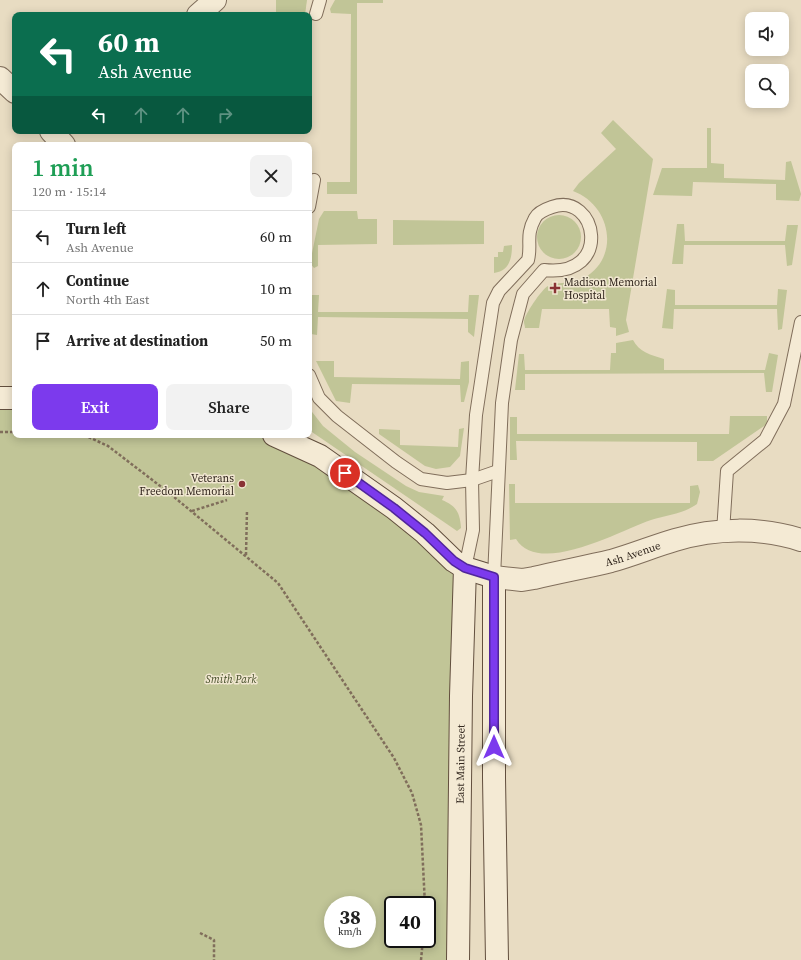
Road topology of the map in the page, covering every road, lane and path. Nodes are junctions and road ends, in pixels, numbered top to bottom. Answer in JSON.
{"nodes":[{"id":1,"x":214,"y":0,"type":"edge"},
{"id":2,"x":320,"y":0,"type":"edge"},
{"id":3,"x":201,"y":12,"type":"edge"},
{"id":4,"x":316,"y":14,"type":"dead end"},
{"id":5,"x":0,"y":78,"type":"edge"},
{"id":6,"x":12,"y":89,"type":"edge"},
{"id":7,"x":314,"y":180,"type":"dead end"},
{"id":8,"x":312,"y":191,"type":"edge"},
{"id":9,"x":801,"y":322,"type":"edge"},
{"id":10,"x":312,"y":382,"type":"edge"},
{"id":11,"x":0,"y":398,"type":"edge"},
{"id":12,"x":12,"y":398,"type":"edge"},
{"id":13,"x":0,"y":432,"type":"edge"},
{"id":14,"x":12,"y":432,"type":"edge"},
{"id":15,"x":91,"y":438,"type":"edge"},
{"id":16,"x":281,"y":438,"type":"edge"},
{"id":17,"x":498,"y":471,"type":"junction"},
{"id":18,"x":472,"y":480,"type":"junction"},
{"id":19,"x":226,"y":500,"type":"dead end"},
{"id":20,"x":247,"y":510,"type":"dead end"},
{"id":21,"x":191,"y":511,"type":"junction"},
{"id":22,"x":723,"y":532,"type":"junction"},
{"id":23,"x":801,"y":540,"type":"edge"},
{"id":24,"x":246,"y":556,"type":"junction"},
{"id":25,"x":465,"y":568,"type":"junction"},
{"id":26,"x":494,"y":577,"type":"junction"},
{"id":27,"x":425,"y":896,"type":"edge"},
{"id":28,"x":200,"y":933,"type":"dead end"},
{"id":29,"x":423,"y":948,"type":"edge"},
{"id":30,"x":214,"y":960,"type":"edge"},
{"id":31,"x":421,"y":960,"type":"edge"},
{"id":32,"x":458,"y":960,"type":"edge"},
{"id":33,"x":497,"y":960,"type":"edge"}],
"edges":[{"from":1,"to":3,"type":"street"},
{"from":2,"to":4,"type":"lane"},
{"from":5,"to":6,"type":"street"},
{"from":7,"to":8,"type":"lane"},
{"from":9,"to":22,"type":"lane"},
{"from":10,"to":18,"type":"lane"},
{"from":11,"to":12,"type":"street"},
{"from":13,"to":14,"type":"path"},
{"from":15,"to":21,"type":"path"},
{"from":16,"to":25,"type":"street","name":"Ash Avenue"},
{"from":17,"to":18,"type":"lane"},
{"from":17,"to":18,"type":"lane"},
{"from":17,"to":26,"type":"lane"},
{"from":18,"to":25,"type":"lane"},
{"from":19,"to":21,"type":"path"},
{"from":20,"to":24,"type":"path"},
{"from":21,"to":24,"type":"path"},
{"from":22,"to":23,"type":"street","name":"Ash Avenue"},
{"from":22,"to":26,"type":"street","name":"Ash Avenue"},
{"from":24,"to":27,"type":"path"},
{"from":25,"to":26,"type":"street","name":"Ash Avenue"},
{"from":25,"to":32,"type":"street","name":"East Main Street"},
{"from":26,"to":33,"type":"street"},
{"from":28,"to":30,"type":"path"},
{"from":29,"to":31,"type":"path"}]}
